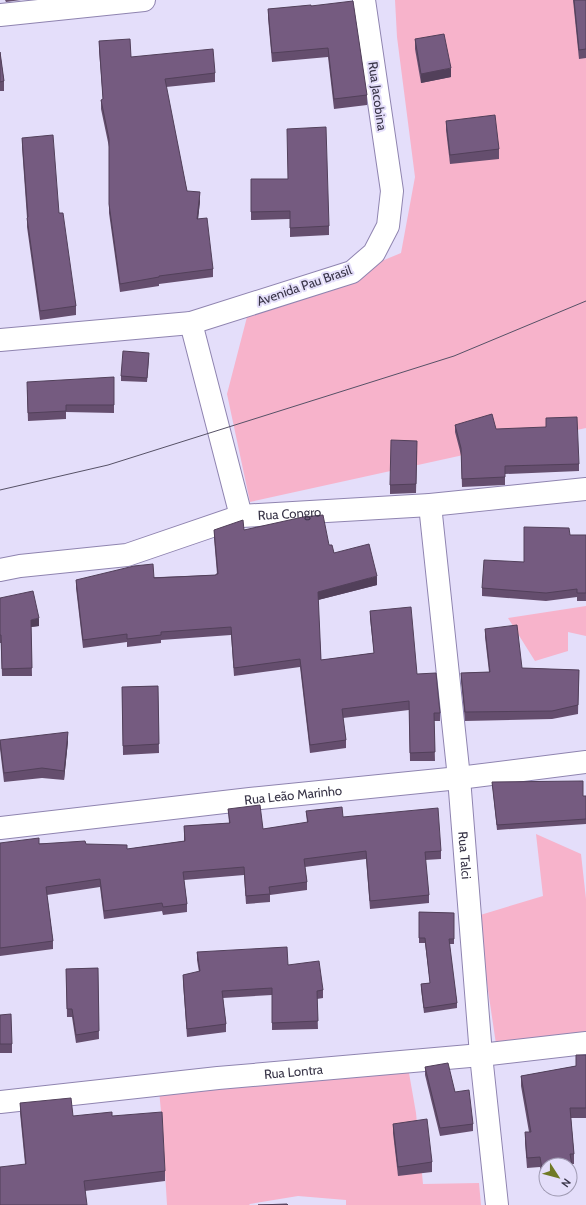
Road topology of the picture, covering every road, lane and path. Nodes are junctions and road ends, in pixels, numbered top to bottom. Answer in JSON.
{"nodes":[{"id":1,"x":144,"y":0,"type":"edge"},
{"id":2,"x":364,"y":0,"type":"edge"},
{"id":3,"x":0,"y":16,"type":"edge"},
{"id":4,"x":392,"y":191,"type":"joint"},
{"id":5,"x":191,"y":324,"type":"junction"},
{"id":6,"x":0,"y":340,"type":"edge"},
{"id":7,"x":586,"y":489,"type":"edge"},
{"id":8,"x":430,"y":505,"type":"junction"},
{"id":9,"x":241,"y":516,"type":"junction"},
{"id":10,"x":0,"y":570,"type":"edge"},
{"id":11,"x":586,"y":762,"type":"edge"},
{"id":12,"x":459,"y":778,"type":"junction"},
{"id":13,"x":0,"y":828,"type":"edge"},
{"id":14,"x":586,"y":1043,"type":"edge"},
{"id":15,"x":481,"y":1055,"type":"junction"},
{"id":16,"x":0,"y":1102,"type":"edge"},
{"id":17,"x":497,"y":1205,"type":"edge"}],
"edges":[{"from":1,"to":3,"type":"street"},
{"from":2,"to":4,"type":"street","name":"Rua Jacobina"},
{"from":4,"to":5,"type":"street","name":"Avenida Pau Brasil"},
{"from":5,"to":6,"type":"street","name":"Avenida Pau Brasil"},
{"from":5,"to":9,"type":"street"},
{"from":7,"to":8,"type":"street","name":"Rua Congro"},
{"from":8,"to":9,"type":"street","name":"Rua Congro"},
{"from":8,"to":12,"type":"street","name":"Rua Talci"},
{"from":9,"to":10,"type":"street","name":"Rua Congro"},
{"from":11,"to":12,"type":"street","name":"Rua Leão Marinho"},
{"from":12,"to":13,"type":"street","name":"Rua Leão Marinho"},
{"from":12,"to":15,"type":"street","name":"Rua Talci"},
{"from":14,"to":15,"type":"street","name":"Rua Lontra"},
{"from":15,"to":16,"type":"street","name":"Rua Lontra"},
{"from":15,"to":17,"type":"street","name":"Rua Talci"}]}
